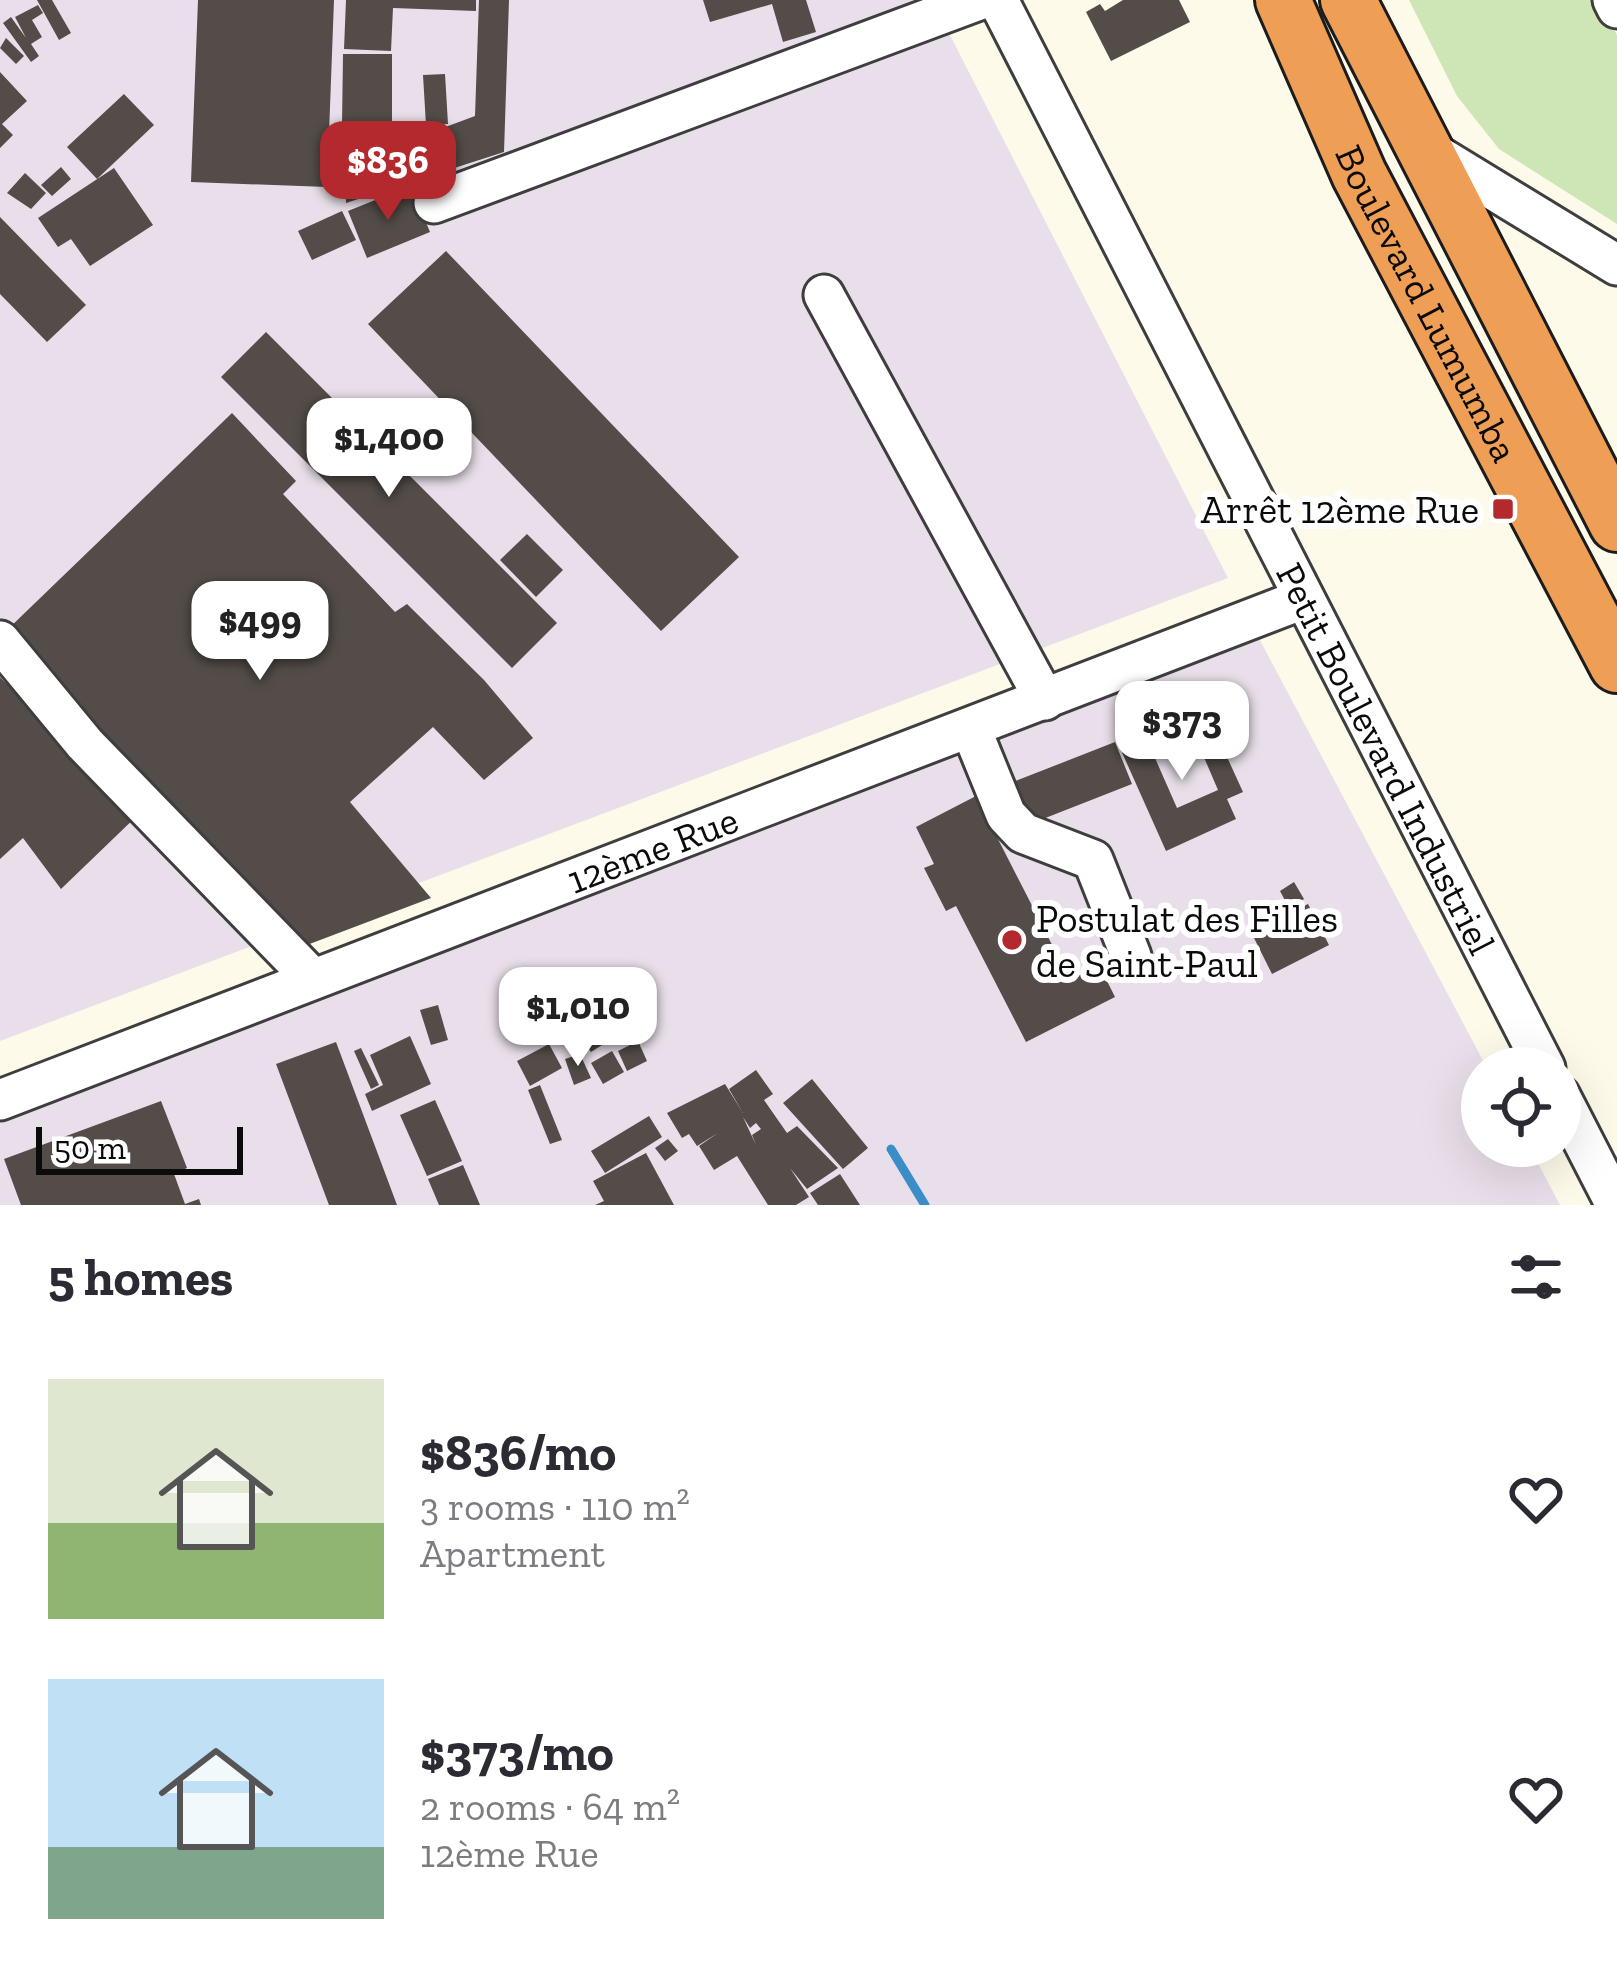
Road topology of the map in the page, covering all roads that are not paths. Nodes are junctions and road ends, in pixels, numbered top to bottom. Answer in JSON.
{"nodes":[{"id":1,"x":979,"y":0,"type":"edge"},
{"id":2,"x":998,"y":0,"type":"edge"},
{"id":3,"x":1283,"y":0,"type":"edge"},
{"id":4,"x":1348,"y":0,"type":"edge"},
{"id":5,"x":1425,"y":148,"type":"junction"},
{"id":6,"x":434,"y":202,"type":"dead end"},
{"id":7,"x":1617,"y":266,"type":"edge"},
{"id":8,"x":824,"y":296,"type":"dead end"},
{"id":9,"x":1617,"y":524,"type":"edge"},
{"id":10,"x":1303,"y":599,"type":"junction"},
{"id":11,"x":0,"y":641,"type":"edge"},
{"id":12,"x":1617,"y":665,"type":"edge"},
{"id":13,"x":1045,"y":700,"type":"junction"},
{"id":14,"x":971,"y":729,"type":"junction"},
{"id":15,"x":1131,"y":956,"type":"dead end"},
{"id":16,"x":312,"y":978,"type":"junction"},
{"id":17,"x":1534,"y":1047,"type":"edge"},
{"id":18,"x":0,"y":1100,"type":"edge"},
{"id":19,"x":1581,"y":1137,"type":"edge"},
{"id":20,"x":1616,"y":1205,"type":"edge"}],
"edges":[{"from":1,"to":6,"type":"street"},
{"from":2,"to":10,"type":"street","name":"Petit Boulevard Industriel"},
{"from":3,"to":12,"type":"highway","name":"Boulevard Lumumba"},
{"from":4,"to":5,"type":"highway","name":"Boulevard Lumumba"},
{"from":5,"to":7,"type":"street"},
{"from":5,"to":9,"type":"highway","name":"Boulevard Lumumba"},
{"from":8,"to":13,"type":"street"},
{"from":10,"to":13,"type":"street","name":"12ème Rue"},
{"from":10,"to":17,"type":"street","name":"Petit Boulevard Industriel"},
{"from":11,"to":16,"type":"street"},
{"from":13,"to":14,"type":"street","name":"12ème Rue"},
{"from":14,"to":15,"type":"street"},
{"from":14,"to":16,"type":"street","name":"12ème Rue"},
{"from":16,"to":18,"type":"street","name":"12ème Rue"},
{"from":19,"to":20,"type":"street"}]}
